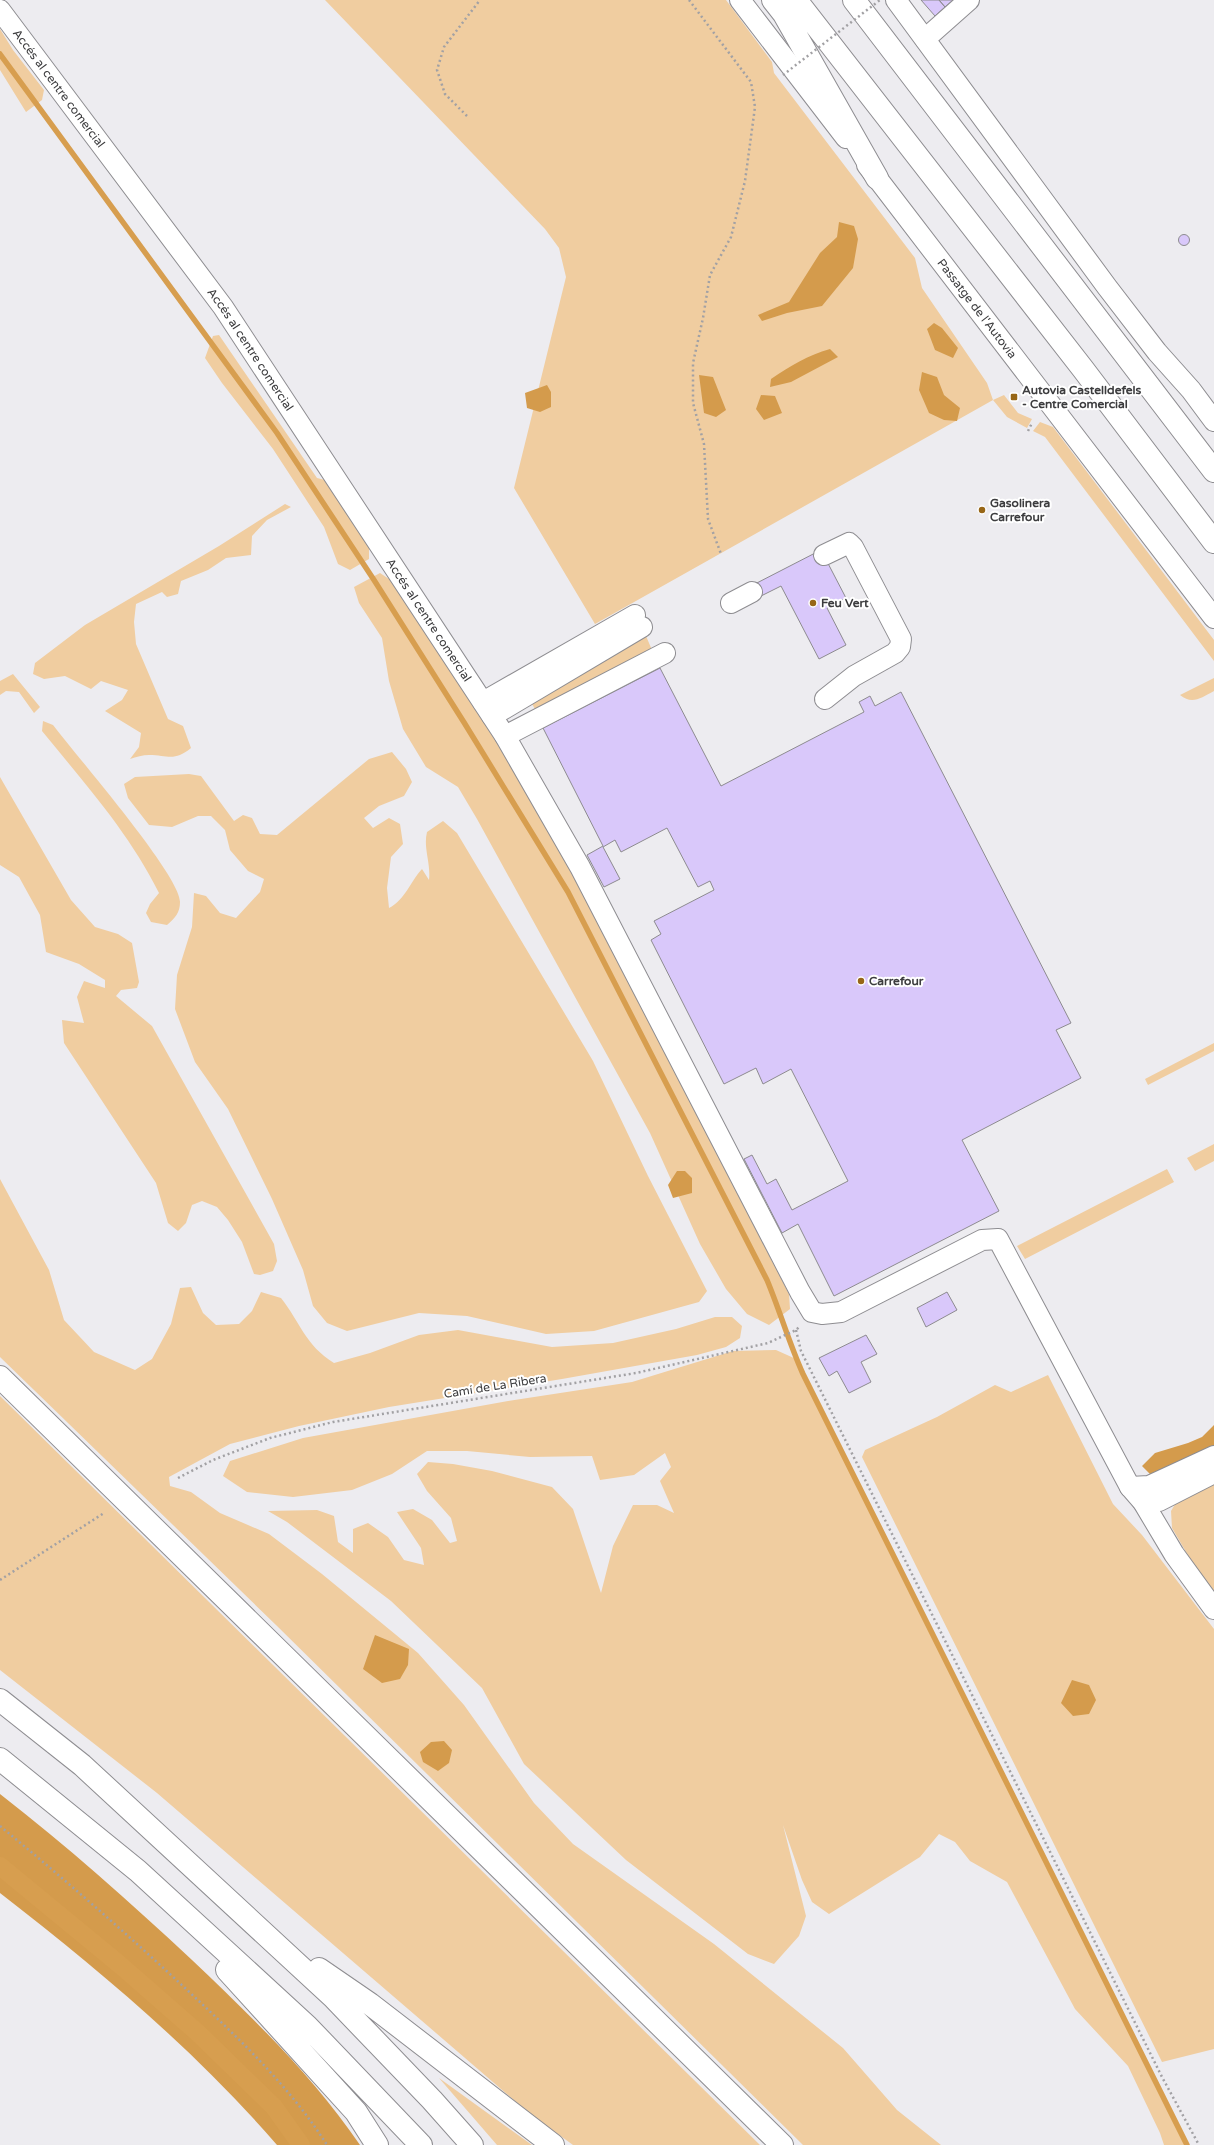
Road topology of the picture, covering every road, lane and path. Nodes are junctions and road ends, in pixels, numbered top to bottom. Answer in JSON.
{"nodes":[{"id":1,"x":480,"y":0,"type":"edge"},
{"id":2,"x":689,"y":0,"type":"edge"},
{"id":3,"x":740,"y":0,"type":"edge"},
{"id":4,"x":773,"y":0,"type":"edge"},
{"id":5,"x":796,"y":0,"type":"edge"},
{"id":6,"x":854,"y":0,"type":"edge"},
{"id":7,"x":880,"y":0,"type":"edge"},
{"id":8,"x":896,"y":0,"type":"edge"},
{"id":9,"x":969,"y":0,"type":"edge"},
{"id":10,"x":0,"y":10,"type":"edge"},
{"id":11,"x":925,"y":39,"type":"junction"},
{"id":12,"x":783,"y":75,"type":"dead end"},
{"id":13,"x":467,"y":116,"type":"dead end"},
{"id":14,"x":877,"y":178,"type":"junction"},
{"id":15,"x":1214,"y":421,"type":"edge"},
{"id":16,"x":1032,"y":423,"type":"dead end"},
{"id":17,"x":1028,"y":431,"type":"dead end"},
{"id":18,"x":1214,"y":471,"type":"edge"},
{"id":19,"x":1214,"y":542,"type":"edge"},
{"id":20,"x":721,"y":554,"type":"dead end"},
{"id":21,"x":824,"y":555,"type":"dead end"},
{"id":22,"x":752,"y":592,"type":"dead end"},
{"id":23,"x":731,"y":603,"type":"dead end"},
{"id":24,"x":1214,"y":618,"type":"edge"},
{"id":25,"x":639,"y":621,"type":"dead end"},
{"id":26,"x":665,"y":653,"type":"dead end"},
{"id":27,"x":825,"y":699,"type":"dead end"},
{"id":28,"x":487,"y":709,"type":"junction"},
{"id":29,"x":505,"y":736,"type":"junction"},
{"id":30,"x":812,"y":1312,"type":"junction"},
{"id":31,"x":796,"y":1330,"type":"junction"},
{"id":32,"x":0,"y":1377,"type":"edge"},
{"id":33,"x":1214,"y":1456,"type":"edge"},
{"id":34,"x":1214,"y":1473,"type":"edge"},
{"id":35,"x":178,"y":1478,"type":"dead end"},
{"id":36,"x":1130,"y":1486,"type":"junction"},
{"id":37,"x":1143,"y":1502,"type":"junction"},
{"id":38,"x":104,"y":1513,"type":"dead end"},
{"id":39,"x":0,"y":1580,"type":"edge"},
{"id":40,"x":1214,"y":1610,"type":"edge"},
{"id":41,"x":0,"y":1700,"type":"edge"},
{"id":42,"x":0,"y":1759,"type":"edge"},
{"id":43,"x":0,"y":1826,"type":"edge"},
{"id":44,"x":138,"y":1871,"type":"junction"},
{"id":45,"x":279,"y":1946,"type":"junction"},
{"id":46,"x":327,"y":2145,"type":"edge"},
{"id":47,"x":377,"y":2145,"type":"edge"},
{"id":48,"x":422,"y":2145,"type":"edge"},
{"id":49,"x":472,"y":2145,"type":"edge"},
{"id":50,"x":553,"y":2145,"type":"edge"},
{"id":51,"x":782,"y":2145,"type":"edge"},
{"id":52,"x":1199,"y":2145,"type":"edge"}],
"edges":[{"from":1,"to":13,"type":"path"},
{"from":2,"to":20,"type":"path"},
{"from":3,"to":14,"type":"street","name":"Passatge de l'Autovia"},
{"from":4,"to":14,"type":"main road"},
{"from":5,"to":19,"type":"main road"},
{"from":6,"to":18,"type":"main road"},
{"from":7,"to":12,"type":"path","bridge":true},
{"from":8,"to":11,"type":"street"},
{"from":9,"to":11,"type":"street"},
{"from":10,"to":28,"type":"street","name":"Accés al centre comercial"},
{"from":11,"to":15,"type":"street"},
{"from":14,"to":24,"type":"street","name":"Passatge de l'Autovia"},
{"from":16,"to":17,"type":"path"},
{"from":21,"to":27,"type":"street"},
{"from":22,"to":23,"type":"street"},
{"from":25,"to":28,"type":"street"},
{"from":26,"to":29,"type":"street"},
{"from":28,"to":29,"type":"street","name":"Accés al centre comercial"},
{"from":29,"to":30,"type":"street","name":"Accés al centre comercial"},
{"from":30,"to":31,"type":"path","name":"Camí de La Ribera"},
{"from":30,"to":36,"type":"street"},
{"from":31,"to":35,"type":"path","name":"Camí de La Ribera"},
{"from":31,"to":52,"type":"path"},
{"from":32,"to":51,"type":"main road"},
{"from":33,"to":36,"type":"street"},
{"from":34,"to":37,"type":"street"},
{"from":36,"to":37,"type":"street"},
{"from":37,"to":40,"type":"street"},
{"from":38,"to":39,"type":"path"},
{"from":41,"to":45,"type":"main road"},
{"from":42,"to":44,"type":"main road"},
{"from":43,"to":46,"type":"path"},
{"from":44,"to":47,"type":"main road"},
{"from":44,"to":48,"type":"main road"},
{"from":45,"to":49,"type":"main road"},
{"from":45,"to":50,"type":"main road"}]}
